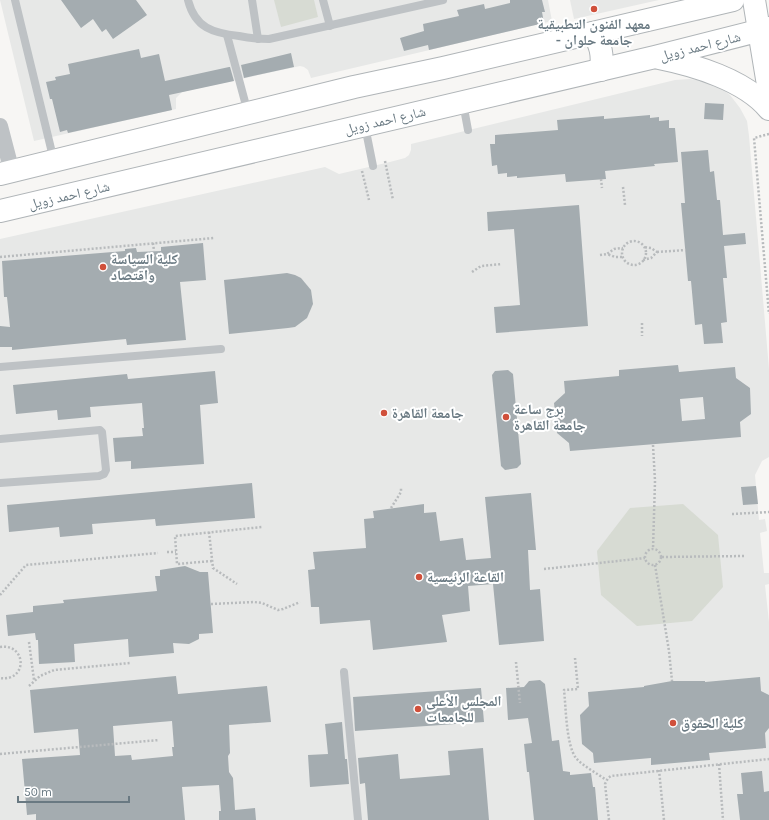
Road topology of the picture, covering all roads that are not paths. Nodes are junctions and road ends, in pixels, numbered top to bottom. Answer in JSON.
{"nodes":[{"id":1,"x":15,"y":0,"type":"edge"},
{"id":2,"x":188,"y":0,"type":"edge"},
{"id":3,"x":252,"y":0,"type":"edge"},
{"id":4,"x":323,"y":0,"type":"edge"},
{"id":5,"x":443,"y":0,"type":"edge"},
{"id":6,"x":733,"y":0,"type":"edge"},
{"id":7,"x":754,"y":0,"type":"edge"},
{"id":8,"x":330,"y":26,"type":"junction"},
{"id":9,"x":764,"y":30,"type":"edge"},
{"id":10,"x":593,"y":33,"type":"junction"},
{"id":11,"x":227,"y":35,"type":"junction"},
{"id":12,"x":258,"y":39,"type":"junction"},
{"id":13,"x":656,"y":57,"type":"junction"},
{"id":14,"x":600,"y":70,"type":"junction"},
{"id":15,"x":769,"y":91,"type":"edge"},
{"id":16,"x":463,"y":102,"type":"junction"},
{"id":17,"x":769,"y":108,"type":"edge"},
{"id":18,"x":248,"y":114,"type":"junction"},
{"id":19,"x":365,"y":124,"type":"junction"},
{"id":20,"x":0,"y":126,"type":"edge"},
{"id":21,"x":468,"y":130,"type":"dead end"},
{"id":22,"x":54,"y":162,"type":"junction"},
{"id":23,"x":373,"y":166,"type":"dead end"},
{"id":24,"x":6,"y":173,"type":"edge"},
{"id":25,"x":0,"y":211,"type":"edge"},
{"id":26,"x":221,"y":349,"type":"dead end"},
{"id":27,"x":0,"y":367,"type":"edge"},
{"id":28,"x":0,"y":439,"type":"edge"},
{"id":29,"x":0,"y":483,"type":"edge"},
{"id":30,"x":344,"y":672,"type":"dead end"},
{"id":31,"x":358,"y":820,"type":"edge"}],
"edges":[{"from":1,"to":22,"type":"lane"},
{"from":2,"to":11,"type":"lane"},
{"from":3,"to":12,"type":"lane"},
{"from":4,"to":8,"type":"lane"},
{"from":5,"to":8,"type":"lane"},
{"from":6,"to":10,"type":"main road"},
{"from":7,"to":9,"type":"main road"},
{"from":8,"to":12,"type":"lane"},
{"from":9,"to":13,"type":"main road","name":"شارع احمد زويل"},
{"from":9,"to":15,"type":"main road"},
{"from":10,"to":14,"type":"main road"},
{"from":10,"to":18,"type":"main road"},
{"from":11,"to":12,"type":"lane"},
{"from":11,"to":18,"type":"lane"},
{"from":13,"to":14,"type":"main road","name":"شارع احمد زويل"},
{"from":13,"to":17,"type":"main road"},
{"from":14,"to":16,"type":"main road","name":"شارع احمد زويل"},
{"from":16,"to":19,"type":"main road","name":"شارع احمد زويل"},
{"from":16,"to":21,"type":"lane"},
{"from":18,"to":22,"type":"main road"},
{"from":19,"to":23,"type":"lane"},
{"from":19,"to":25,"type":"main road","name":"شارع احمد زويل"},
{"from":20,"to":24,"type":"street"},
{"from":22,"to":24,"type":"main road"},
{"from":26,"to":27,"type":"lane"},
{"from":28,"to":29,"type":"lane"},
{"from":30,"to":31,"type":"lane"}]}
